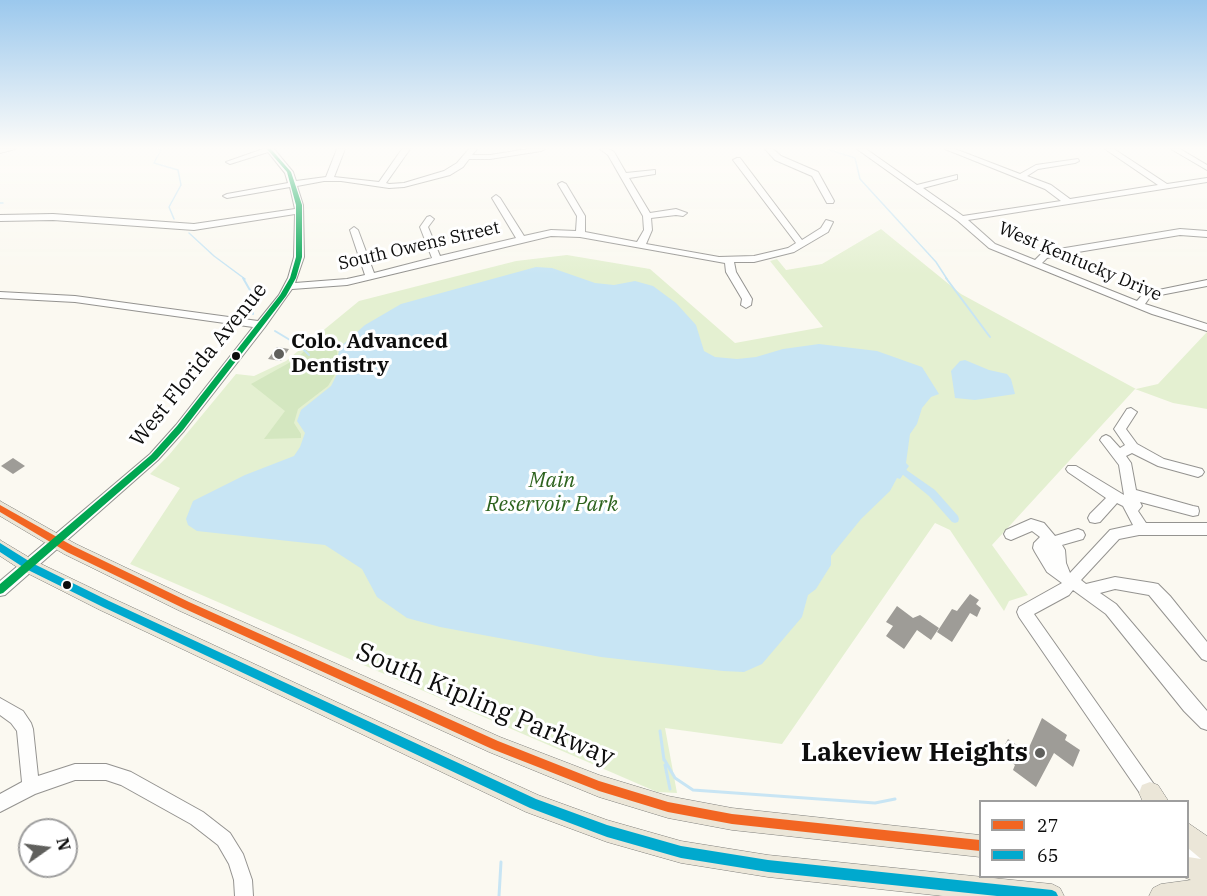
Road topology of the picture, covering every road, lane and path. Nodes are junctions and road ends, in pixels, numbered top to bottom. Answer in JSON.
{"nodes":[{"id":1,"x":254,"y":191,"type":"edge"},
{"id":2,"x":295,"y":191,"type":"edge"},
{"id":3,"x":566,"y":191,"type":"edge"},
{"id":4,"x":633,"y":191,"type":"edge"},
{"id":5,"x":760,"y":191,"type":"edge"},
{"id":6,"x":824,"y":191,"type":"edge"},
{"id":7,"x":919,"y":191,"type":"edge"},
{"id":8,"x":1055,"y":191,"type":"edge"},
{"id":9,"x":1143,"y":191,"type":"edge"},
{"id":10,"x":227,"y":196,"type":"dead end"},
{"id":11,"x":496,"y":198,"type":"dead end"},
{"id":12,"x":830,"y":201,"type":"dead end"},
{"id":13,"x":1070,"y":203,"type":"junction"},
{"id":14,"x":297,"y":211,"type":"junction"},
{"id":15,"x":683,"y":213,"type":"dead end"},
{"id":16,"x":647,"y":216,"type":"junction"},
{"id":17,"x":0,"y":218,"type":"edge"},
{"id":18,"x":430,"y":219,"type":"dead end"},
{"id":19,"x":961,"y":219,"type":"junction"},
{"id":20,"x":830,"y":222,"type":"dead end"},
{"id":21,"x":354,"y":230,"type":"dead end"},
{"id":22,"x":580,"y":234,"type":"junction"},
{"id":23,"x":1207,"y":234,"type":"edge"},
{"id":24,"x":521,"y":238,"type":"junction"},
{"id":25,"x":801,"y":244,"type":"junction"},
{"id":26,"x":640,"y":246,"type":"junction"},
{"id":27,"x":438,"y":259,"type":"junction"},
{"id":28,"x":729,"y":261,"type":"junction"},
{"id":29,"x":1036,"y":264,"type":"junction"},
{"id":30,"x":370,"y":276,"type":"junction"},
{"id":31,"x":1207,"y":283,"type":"edge"},
{"id":32,"x":289,"y":285,"type":"junction"},
{"id":33,"x":0,"y":295,"type":"edge"},
{"id":34,"x":1138,"y":305,"type":"junction"},
{"id":35,"x":746,"y":306,"type":"dead end"},
{"id":36,"x":261,"y":325,"type":"junction"},
{"id":37,"x":1207,"y":328,"type":"edge"},
{"id":38,"x":1131,"y":412,"type":"dead end"},
{"id":39,"x":1106,"y":440,"type":"dead end"},
{"id":40,"x":1133,"y":447,"type":"junction"},
{"id":41,"x":1118,"y":454,"type":"junction"},
{"id":42,"x":1072,"y":469,"type":"dead end"},
{"id":43,"x":1198,"y":472,"type":"dead end"},
{"id":44,"x":1115,"y":497,"type":"junction"},
{"id":45,"x":1131,"y":498,"type":"junction"},
{"id":46,"x":0,"y":508,"type":"edge"},
{"id":47,"x":1193,"y":511,"type":"dead end"},
{"id":48,"x":1095,"y":518,"type":"dead end"},
{"id":49,"x":1147,"y":529,"type":"junction"},
{"id":50,"x":1207,"y":529,"type":"edge"},
{"id":51,"x":1011,"y":534,"type":"dead end"},
{"id":52,"x":1078,"y":535,"type":"dead end"},
{"id":53,"x":57,"y":542,"type":"junction"},
{"id":54,"x":1052,"y":542,"type":"junction"},
{"id":55,"x":0,"y":547,"type":"edge"},
{"id":56,"x":29,"y":566,"type":"junction"},
{"id":57,"x":1070,"y":579,"type":"junction"},
{"id":58,"x":0,"y":590,"type":"edge"},
{"id":59,"x":1087,"y":590,"type":"junction"},
{"id":60,"x":1207,"y":654,"type":"edge"},
{"id":61,"x":0,"y":705,"type":"edge"},
{"id":62,"x":1207,"y":722,"type":"edge"},
{"id":63,"x":31,"y":787,"type":"junction"},
{"id":64,"x":1154,"y":799,"type":"edge"},
{"id":65,"x":0,"y":803,"type":"edge"},
{"id":66,"x":1189,"y":836,"type":"edge"},
{"id":67,"x":979,"y":846,"type":"edge"},
{"id":68,"x":1189,"y":847,"type":"edge"},
{"id":69,"x":1203,"y":867,"type":"edge"},
{"id":70,"x":244,"y":896,"type":"edge"},
{"id":71,"x":1052,"y":896,"type":"edge"},
{"id":72,"x":1161,"y":896,"type":"edge"}],
"edges":[{"from":1,"to":10,"type":"street"},
{"from":2,"to":14,"type":"street","name":"West Florida Avenue"},
{"from":3,"to":22,"type":"street"},
{"from":4,"to":16,"type":"street"},
{"from":5,"to":25,"type":"street"},
{"from":6,"to":12,"type":"street"},
{"from":7,"to":19,"type":"street","name":"West Kentucky Drive"},
{"from":8,"to":13,"type":"street"},
{"from":9,"to":13,"type":"street"},
{"from":11,"to":24,"type":"street"},
{"from":13,"to":19,"type":"street"},
{"from":14,"to":17,"type":"street"},
{"from":14,"to":32,"type":"street","name":"West Florida Avenue"},
{"from":15,"to":16,"type":"street"},
{"from":16,"to":26,"type":"street"},
{"from":18,"to":27,"type":"street"},
{"from":19,"to":29,"type":"street","name":"West Kentucky Drive"},
{"from":20,"to":25,"type":"street","name":"South Owens Street"},
{"from":21,"to":30,"type":"street"},
{"from":22,"to":24,"type":"street","name":"South Owens Street"},
{"from":22,"to":26,"type":"street","name":"South Owens Street"},
{"from":23,"to":29,"type":"street"},
{"from":24,"to":27,"type":"street","name":"South Owens Street"},
{"from":25,"to":28,"type":"street","name":"South Owens Street"},
{"from":26,"to":28,"type":"street","name":"South Owens Street"},
{"from":27,"to":30,"type":"street","name":"South Owens Street"},
{"from":28,"to":35,"type":"street"},
{"from":29,"to":34,"type":"street","name":"West Kentucky Drive"},
{"from":30,"to":32,"type":"street","name":"South Owens Street"},
{"from":31,"to":34,"type":"street"},
{"from":32,"to":36,"type":"street","name":"West Florida Avenue"},
{"from":33,"to":36,"type":"street"},
{"from":34,"to":37,"type":"street","name":"West Kentucky Drive"},
{"from":36,"to":53,"type":"street","name":"West Florida Avenue"},
{"from":38,"to":40,"type":"street"},
{"from":39,"to":41,"type":"street"},
{"from":40,"to":41,"type":"street"},
{"from":40,"to":43,"type":"street"},
{"from":41,"to":45,"type":"street"},
{"from":42,"to":44,"type":"street"},
{"from":44,"to":45,"type":"street"},
{"from":44,"to":48,"type":"street"},
{"from":45,"to":47,"type":"street"},
{"from":45,"to":49,"type":"street"},
{"from":46,"to":53,"type":"main road","name":"South Kipling Parkway"},
{"from":49,"to":50,"type":"street"},
{"from":49,"to":57,"type":"street"},
{"from":51,"to":54,"type":"street"},
{"from":52,"to":54,"type":"street"},
{"from":53,"to":56,"type":"street","name":"West Florida Avenue"},
{"from":53,"to":67,"type":"main road","name":"South Kipling Parkway"},
{"from":54,"to":57,"type":"street"},
{"from":55,"to":56,"type":"main road"},
{"from":56,"to":58,"type":"street","name":"West Florida Avenue"},
{"from":56,"to":71,"type":"main road"},
{"from":57,"to":59,"type":"street"},
{"from":57,"to":64,"type":"street"},
{"from":59,"to":60,"type":"street"},
{"from":59,"to":62,"type":"street"},
{"from":61,"to":63,"type":"street"},
{"from":63,"to":65,"type":"street"},
{"from":63,"to":70,"type":"street"},
{"from":66,"to":69,"type":"main road"},
{"from":68,"to":69,"type":"street"},
{"from":69,"to":72,"type":"main road"}]}
